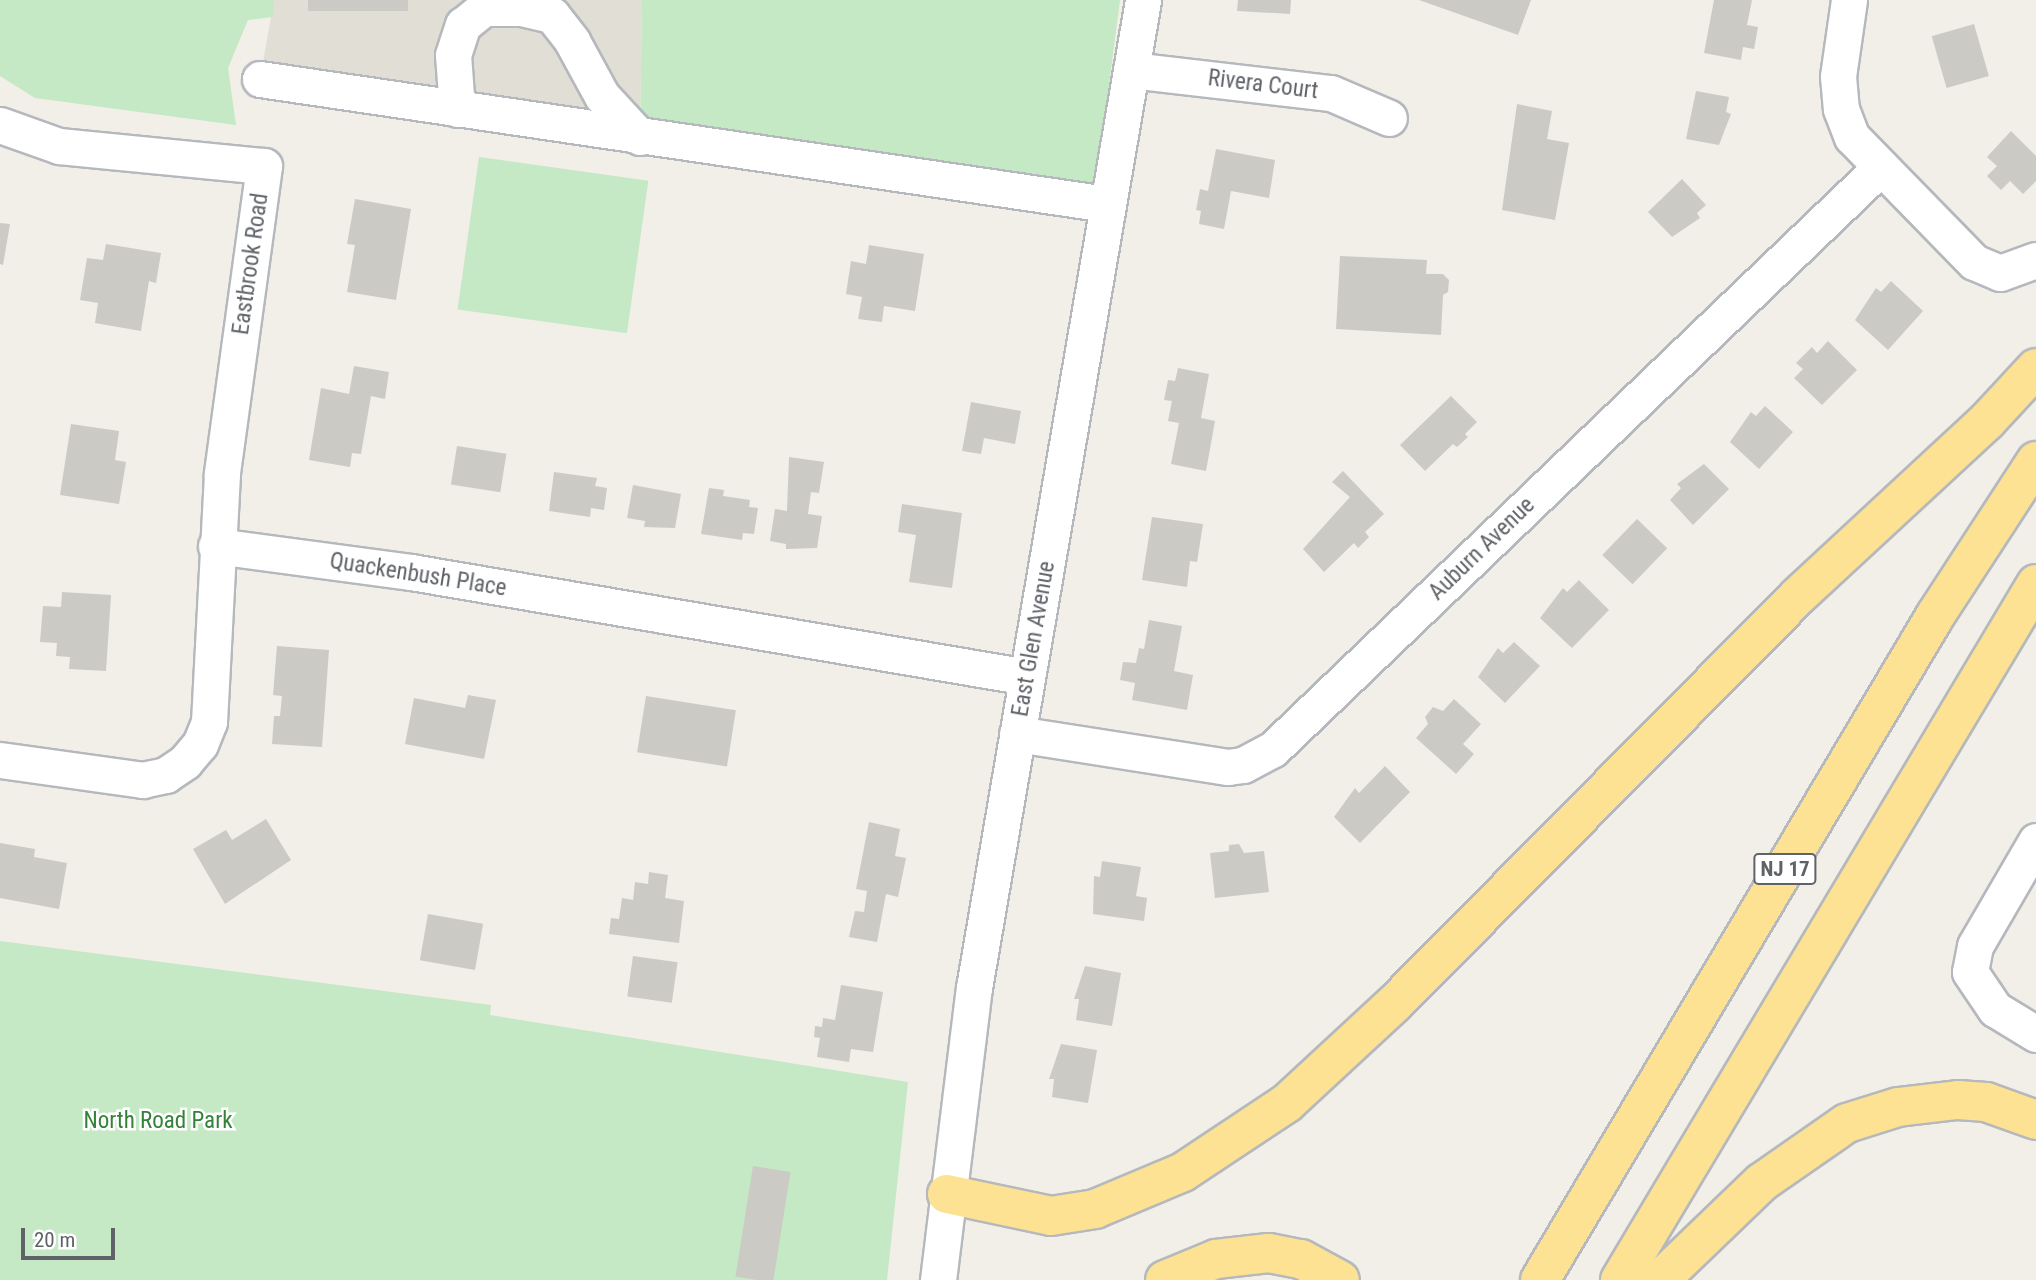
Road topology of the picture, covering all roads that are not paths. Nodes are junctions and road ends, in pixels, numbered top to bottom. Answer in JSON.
{"nodes":[{"id":1,"x":1143,"y":0,"type":"edge"},
{"id":2,"x":1849,"y":0,"type":"edge"},
{"id":3,"x":1131,"y":70,"type":"junction"},
{"id":4,"x":260,"y":79,"type":"dead end"},
{"id":5,"x":457,"y":109,"type":"junction"},
{"id":6,"x":1390,"y":118,"type":"dead end"},
{"id":7,"x":0,"y":125,"type":"edge"},
{"id":8,"x":640,"y":137,"type":"junction"},
{"id":9,"x":1880,"y":168,"type":"junction"},
{"id":10,"x":1107,"y":204,"type":"junction"},
{"id":11,"x":2036,"y":260,"type":"edge"},
{"id":12,"x":2036,"y":368,"type":"edge"},
{"id":13,"x":2036,"y":461,"type":"edge"},
{"id":14,"x":216,"y":546,"type":"junction"},
{"id":15,"x":2036,"y":584,"type":"edge"},
{"id":16,"x":1027,"y":677,"type":"junction"},
{"id":17,"x":1017,"y":734,"type":"junction"},
{"id":18,"x":0,"y":761,"type":"edge"},
{"id":19,"x":2036,"y":841,"type":"edge"},
{"id":20,"x":2036,"y":1034,"type":"edge"},
{"id":21,"x":2036,"y":1120,"type":"edge"},
{"id":22,"x":947,"y":1194,"type":"junction"},
{"id":23,"x":938,"y":1280,"type":"edge"},
{"id":24,"x":1164,"y":1280,"type":"edge"},
{"id":25,"x":1340,"y":1280,"type":"edge"},
{"id":26,"x":1541,"y":1280,"type":"edge"},
{"id":27,"x":1620,"y":1280,"type":"edge"},
{"id":28,"x":1660,"y":1280,"type":"edge"}],
"edges":[{"from":1,"to":3,"type":"street","name":"East Glen Avenue"},
{"from":2,"to":9,"type":"street"},
{"from":3,"to":6,"type":"street","name":"Rivera Court"},
{"from":3,"to":10,"type":"street","name":"East Glen Avenue"},
{"from":4,"to":5,"type":"street"},
{"from":5,"to":8,"type":"street"},
{"from":5,"to":8,"type":"street"},
{"from":7,"to":14,"type":"street","name":"Eastbrook Road"},
{"from":8,"to":10,"type":"street"},
{"from":9,"to":11,"type":"street"},
{"from":9,"to":17,"type":"street","name":"Auburn Avenue"},
{"from":10,"to":16,"type":"street","name":"East Glen Avenue"},
{"from":12,"to":22,"type":"highway"},
{"from":13,"to":26,"type":"highway","number":"NJ 17"},
{"from":14,"to":16,"type":"street","name":"Quackenbush Place"},
{"from":14,"to":18,"type":"street"},
{"from":15,"to":27,"type":"highway","number":"NJ 17"},
{"from":16,"to":17,"type":"street","name":"East Glen Avenue"},
{"from":17,"to":22,"type":"street","name":"East Glen Avenue"},
{"from":19,"to":20,"type":"street"},
{"from":21,"to":28,"type":"highway"},
{"from":22,"to":23,"type":"street","name":"East Glen Avenue"},
{"from":24,"to":25,"type":"highway"}]}
